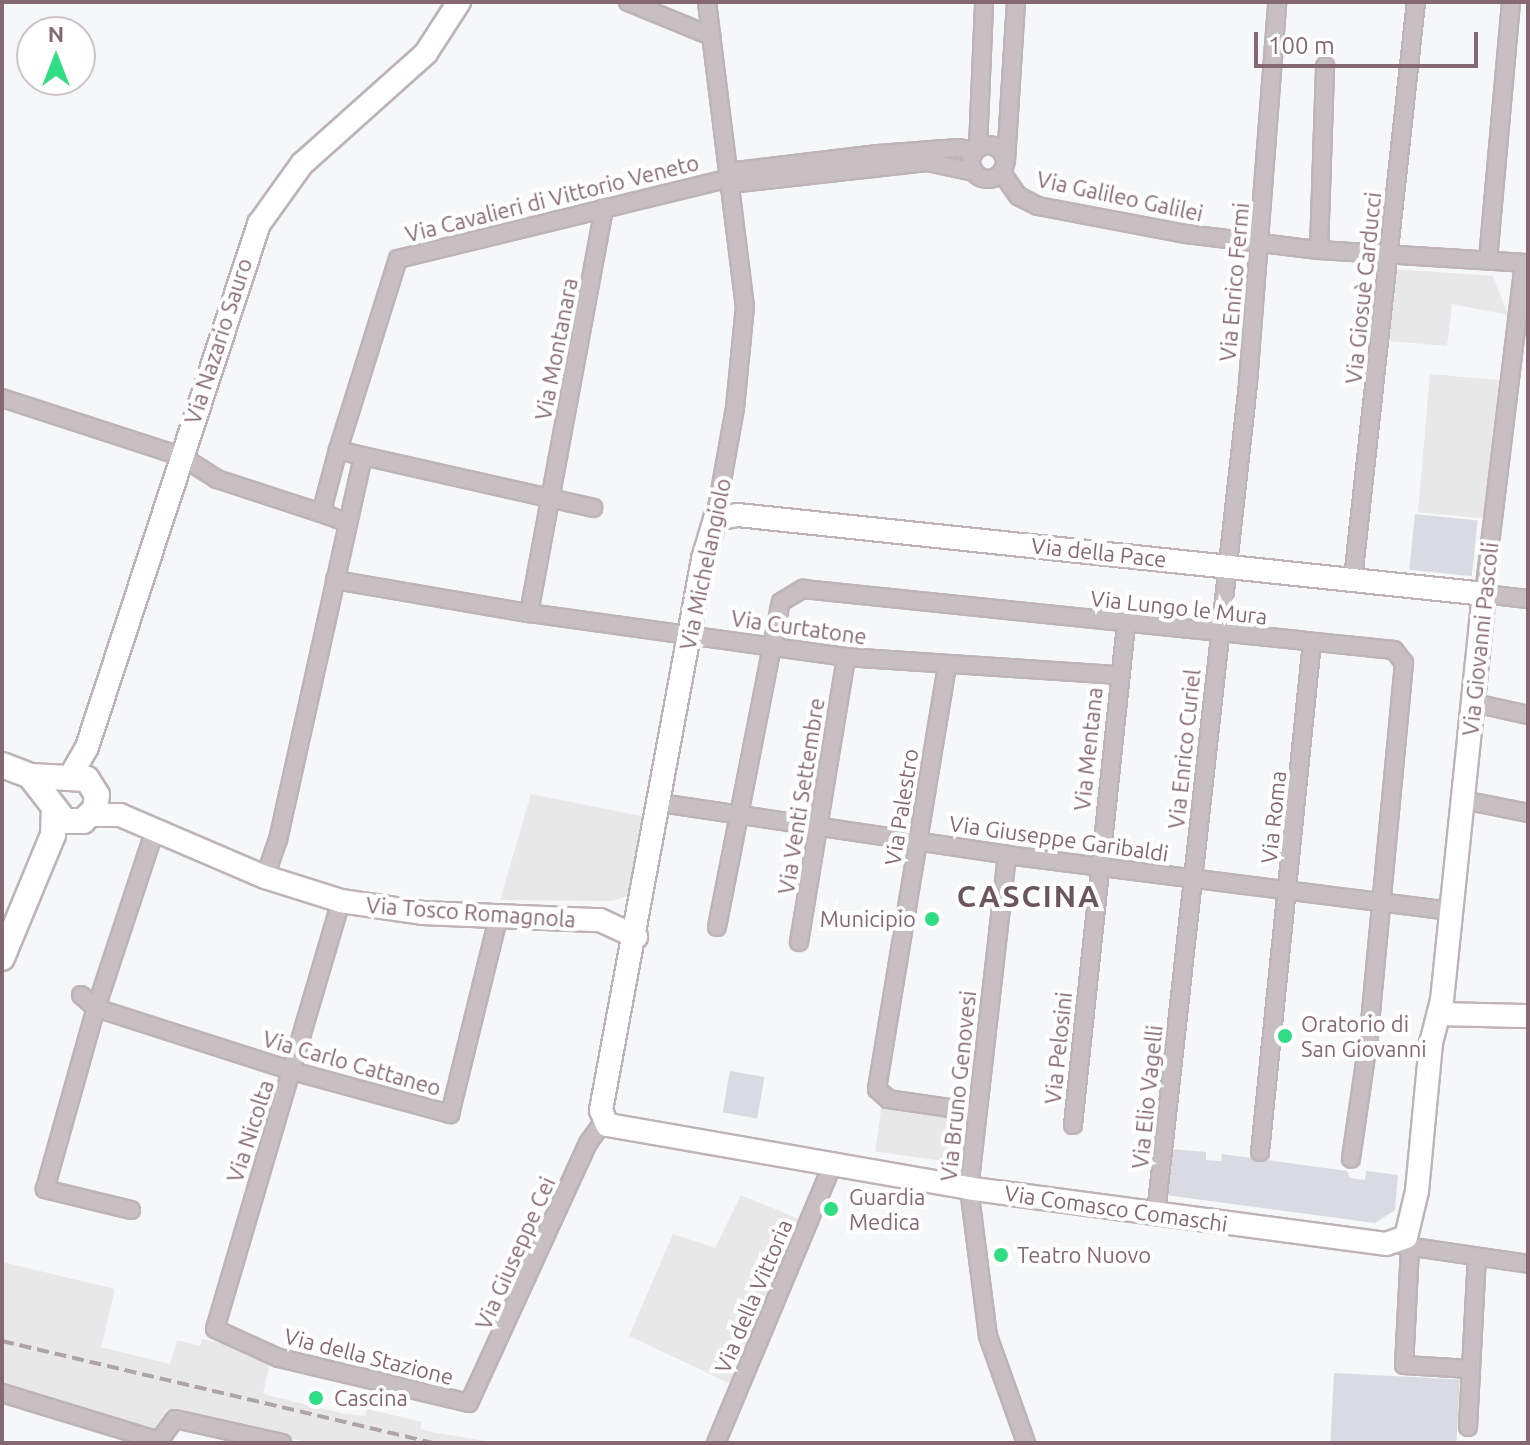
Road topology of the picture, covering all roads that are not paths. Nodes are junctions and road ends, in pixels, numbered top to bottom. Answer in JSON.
{"nodes":[{"id":1,"x":459,"y":2,"type":"edge"},
{"id":2,"x":628,"y":2,"type":"edge"},
{"id":3,"x":707,"y":2,"type":"edge"},
{"id":4,"x":984,"y":2,"type":"edge"},
{"id":5,"x":1016,"y":2,"type":"edge"},
{"id":6,"x":1277,"y":2,"type":"edge"},
{"id":7,"x":1416,"y":2,"type":"edge"},
{"id":8,"x":1511,"y":2,"type":"edge"},
{"id":9,"x":711,"y":36,"type":"junction"},
{"id":10,"x":1325,"y":66,"type":"dead end"},
{"id":11,"x":976,"y":150,"type":"junction"},
{"id":12,"x":1004,"y":167,"type":"junction"},
{"id":13,"x":974,"y":172,"type":"junction"},
{"id":14,"x":726,"y":179,"type":"junction"},
{"id":15,"x":604,"y":207,"type":"junction"},
{"id":16,"x":1261,"y":245,"type":"junction"},
{"id":17,"x":1319,"y":250,"type":"junction"},
{"id":18,"x":1389,"y":254,"type":"junction"},
{"id":19,"x":1488,"y":260,"type":"junction"},
{"id":20,"x":1526,"y":263,"type":"edge"},
{"id":21,"x":2,"y":398,"type":"edge"},
{"id":22,"x":338,"y":450,"type":"junction"},
{"id":23,"x":181,"y":456,"type":"junction"},
{"id":24,"x":363,"y":456,"type":"junction"},
{"id":25,"x":548,"y":499,"type":"junction"},
{"id":26,"x":593,"y":508,"type":"dead end"},
{"id":27,"x":327,"y":515,"type":"junction"},
{"id":28,"x":715,"y":519,"type":"junction"},
{"id":29,"x":348,"y":523,"type":"junction"},
{"id":30,"x":1229,"y":566,"type":"junction"},
{"id":31,"x":1353,"y":579,"type":"junction"},
{"id":32,"x":335,"y":580,"type":"junction"},
{"id":33,"x":1484,"y":594,"type":"junction"},
{"id":34,"x":1528,"y":599,"type":"edge"},
{"id":35,"x":529,"y":613,"type":"junction"},
{"id":36,"x":1126,"y":625,"type":"junction"},
{"id":37,"x":689,"y":633,"type":"junction"},
{"id":38,"x":1218,"y":633,"type":"junction"},
{"id":39,"x":1312,"y":642,"type":"junction"},
{"id":40,"x":772,"y":647,"type":"junction"},
{"id":41,"x":846,"y":657,"type":"junction"},
{"id":42,"x":947,"y":666,"type":"junction"},
{"id":43,"x":1118,"y":675,"type":"junction"},
{"id":44,"x":1474,"y":703,"type":"junction"},
{"id":45,"x":1528,"y":715,"type":"edge"},
{"id":46,"x":2,"y":765,"type":"edge"},
{"id":47,"x":30,"y":776,"type":"junction"},
{"id":48,"x":83,"y":795,"type":"junction"},
{"id":49,"x":1463,"y":800,"type":"junction"},
{"id":50,"x":661,"y":803,"type":"junction"},
{"id":51,"x":1528,"y":813,"type":"edge"},
{"id":52,"x":52,"y":816,"type":"junction"},
{"id":53,"x":739,"y":817,"type":"junction"},
{"id":54,"x":819,"y":827,"type":"junction"},
{"id":55,"x":155,"y":830,"type":"junction"},
{"id":56,"x":919,"y":840,"type":"junction"},
{"id":57,"x":1007,"y":855,"type":"junction"},
{"id":58,"x":1098,"y":867,"type":"junction"},
{"id":59,"x":265,"y":877,"type":"junction"},
{"id":60,"x":1192,"y":879,"type":"junction"},
{"id":61,"x":646,"y":889,"type":"junction"},
{"id":62,"x":1287,"y":891,"type":"junction"},
{"id":63,"x":341,"y":901,"type":"junction"},
{"id":64,"x":1380,"y":902,"type":"junction"},
{"id":65,"x":1452,"y":911,"type":"junction"},
{"id":66,"x":498,"y":918,"type":"junction"},
{"id":67,"x":600,"y":920,"type":"junction"},
{"id":68,"x":717,"y":927,"type":"dead end"},
{"id":69,"x":636,"y":937,"type":"junction"},
{"id":70,"x":799,"y":942,"type":"dead end"},
{"id":71,"x":2,"y":958,"type":"edge"},
{"id":72,"x":1088,"y":974,"type":"joint"},
{"id":73,"x":1181,"y":986,"type":"joint"},
{"id":74,"x":81,"y":995,"type":"dead end"},
{"id":75,"x":96,"y":1008,"type":"junction"},
{"id":76,"x":1439,"y":1014,"type":"junction"},
{"id":77,"x":1528,"y":1016,"type":"edge"},
{"id":78,"x":292,"y":1071,"type":"junction"},
{"id":79,"x":977,"y":1112,"type":"junction"},
{"id":80,"x":604,"y":1121,"type":"junction"},
{"id":81,"x":1073,"y":1125,"type":"dead end"},
{"id":82,"x":1260,"y":1152,"type":"dead end"},
{"id":83,"x":1351,"y":1159,"type":"dead end"},
{"id":84,"x":832,"y":1166,"type":"junction"},
{"id":85,"x":969,"y":1188,"type":"junction"},
{"id":86,"x":131,"y":1210,"type":"dead end"},
{"id":87,"x":1156,"y":1213,"type":"junction"},
{"id":88,"x":1402,"y":1246,"type":"junction"},
{"id":89,"x":1477,"y":1258,"type":"junction"},
{"id":90,"x":1528,"y":1264,"type":"edge"},
{"id":91,"x":215,"y":1329,"type":"joint"},
{"id":92,"x":1470,"y":1369,"type":"junction"},
{"id":93,"x":2,"y":1393,"type":"edge"},
{"id":94,"x":469,"y":1403,"type":"joint"},
{"id":95,"x":1468,"y":1427,"type":"dead end"},
{"id":96,"x":282,"y":1443,"type":"edge"},
{"id":97,"x":716,"y":1443,"type":"edge"},
{"id":98,"x":1026,"y":1443,"type":"edge"}],
"edges":[{"from":1,"to":23,"type":"main road","name":"Via Nazario Sauro"},
{"from":2,"to":9,"type":"street"},
{"from":3,"to":9,"type":"street","name":"Via Michelangiolo"},
{"from":4,"to":11,"type":"street"},
{"from":5,"to":12,"type":"street"},
{"from":6,"to":16,"type":"street","name":"Via Enrico Fermi"},
{"from":7,"to":18,"type":"street","name":"Via Giosuè Carducci"},
{"from":8,"to":19,"type":"street"},
{"from":9,"to":14,"type":"street","name":"Via Michelangiolo"},
{"from":10,"to":17,"type":"street"},
{"from":11,"to":12,"type":"street","name":"Via Galileo Galilei"},
{"from":11,"to":13,"type":"street"},
{"from":11,"to":14,"type":"street","name":"Via Galileo Galilei"},
{"from":12,"to":13,"type":"street"},
{"from":12,"to":16,"type":"street","name":"Via Galileo Galilei"},
{"from":13,"to":14,"type":"street"},
{"from":14,"to":15,"type":"street","name":"Via Cavalieri di Vittorio Veneto"},
{"from":14,"to":28,"type":"street","name":"Via Michelangiolo"},
{"from":15,"to":22,"type":"street","name":"Via Cavalieri di Vittorio Veneto"},
{"from":15,"to":25,"type":"street","name":"Via Montanara"},
{"from":16,"to":17,"type":"street","name":"Via Galileo Galilei"},
{"from":16,"to":30,"type":"street","name":"Via Enrico Fermi"},
{"from":17,"to":18,"type":"street","name":"Via Galileo Galilei"},
{"from":18,"to":19,"type":"street","name":"Via Galileo Galilei"},
{"from":18,"to":31,"type":"street","name":"Via Giosuè Carducci"},
{"from":19,"to":20,"type":"street","name":"Via Galileo Galilei"},
{"from":20,"to":33,"type":"street","name":"Via Giovanni Pascoli"},
{"from":21,"to":23,"type":"street"},
{"from":22,"to":24,"type":"street"},
{"from":22,"to":27,"type":"street","name":"Via Cavalieri di Vittorio Veneto"},
{"from":23,"to":27,"type":"street"},
{"from":23,"to":48,"type":"main road","name":"Via Nazario Sauro"},
{"from":24,"to":25,"type":"street"},
{"from":24,"to":29,"type":"street"},
{"from":25,"to":26,"type":"street"},
{"from":25,"to":35,"type":"street","name":"Via Montanara"},
{"from":27,"to":29,"type":"street"},
{"from":28,"to":30,"type":"main road","name":"Via della Pace"},
{"from":28,"to":37,"type":"main road","name":"Via Michelangiolo"},
{"from":29,"to":32,"type":"street"},
{"from":30,"to":31,"type":"main road","name":"Via della Pace"},
{"from":30,"to":38,"type":"street","name":"Via Enrico Curiel"},
{"from":31,"to":33,"type":"main road","name":"Via della Pace"},
{"from":32,"to":35,"type":"street","name":"Via Curtatone"},
{"from":32,"to":59,"type":"street"},
{"from":33,"to":34,"type":"street"},
{"from":33,"to":44,"type":"main road","name":"Via Giovanni Pascoli"},
{"from":35,"to":37,"type":"street","name":"Via Curtatone"},
{"from":36,"to":38,"type":"street","name":"Via Lungo le Mura"},
{"from":36,"to":40,"type":"street","name":"Via Lungo le Mura"},
{"from":36,"to":43,"type":"street","name":"Via Mentana"},
{"from":37,"to":40,"type":"street","name":"Via Curtatone"},
{"from":37,"to":50,"type":"main road","name":"Via Michelangiolo"},
{"from":38,"to":39,"type":"street","name":"Via Lungo le Mura"},
{"from":38,"to":60,"type":"street","name":"Via Enrico Curiel"},
{"from":39,"to":62,"type":"street","name":"Via Roma"},
{"from":39,"to":64,"type":"street","name":"Via Lungo le Mura"},
{"from":40,"to":41,"type":"street","name":"Via Curtatone"},
{"from":40,"to":53,"type":"street","name":"Via Lungo le Mura"},
{"from":41,"to":42,"type":"street","name":"Via Curtatone"},
{"from":41,"to":54,"type":"street","name":"Via Venti Settembre"},
{"from":42,"to":43,"type":"street","name":"Via Curtatone"},
{"from":42,"to":56,"type":"street","name":"Via Palestro"},
{"from":43,"to":58,"type":"street","name":"Via Mentana"},
{"from":44,"to":45,"type":"street"},
{"from":44,"to":49,"type":"main road","name":"Via Giovanni Pascoli"},
{"from":46,"to":47,"type":"main road","name":"Via Tosco Romagnola"},
{"from":47,"to":48,"type":"main road","name":"Via Tosco Romagnola"},
{"from":47,"to":52,"type":"main road","name":"Via Tosco Romagnola"},
{"from":48,"to":52,"type":"main road","name":"Via Tosco Romagnola"},
{"from":48,"to":52,"type":"main road"},
{"from":48,"to":55,"type":"main road","name":"Via Tosco Romagnola"},
{"from":49,"to":51,"type":"street"},
{"from":49,"to":65,"type":"main road","name":"Via Giovanni Pascoli"},
{"from":50,"to":53,"type":"street","name":"Via Giuseppe Garibaldi"},
{"from":50,"to":61,"type":"main road","name":"Via Michelangiolo"},
{"from":52,"to":71,"type":"main road"},
{"from":53,"to":54,"type":"street","name":"Via Giuseppe Garibaldi"},
{"from":53,"to":68,"type":"street","name":"Via Lungo le Mura"},
{"from":54,"to":56,"type":"street","name":"Via Giuseppe Garibaldi"},
{"from":54,"to":70,"type":"street","name":"Via Venti Settembre"},
{"from":55,"to":59,"type":"main road","name":"Via Tosco Romagnola"},
{"from":55,"to":75,"type":"street"},
{"from":56,"to":57,"type":"street","name":"Via Giuseppe Garibaldi"},
{"from":56,"to":79,"type":"street","name":"Via Palestro"},
{"from":57,"to":58,"type":"street","name":"Via Giuseppe Garibaldi"},
{"from":57,"to":79,"type":"street","name":"Via Bruno Genovesi"},
{"from":58,"to":60,"type":"street","name":"Via Giuseppe Garibaldi"},
{"from":58,"to":72,"type":"street","name":"Via Mentana"},
{"from":59,"to":63,"type":"main road","name":"Via Tosco Romagnola"},
{"from":60,"to":62,"type":"street","name":"Via Giuseppe Garibaldi"},
{"from":60,"to":73,"type":"street","name":"Via Enrico Curiel"},
{"from":61,"to":67,"type":"main road"},
{"from":61,"to":69,"type":"main road","name":"Via Michelangiolo"},
{"from":62,"to":64,"type":"street","name":"Via Giuseppe Garibaldi"},
{"from":62,"to":82,"type":"street","name":"Via Roma"},
{"from":63,"to":66,"type":"main road","name":"Via Tosco Romagnola"},
{"from":63,"to":78,"type":"street","name":"Via Nicolta"},
{"from":64,"to":65,"type":"street","name":"Via Giuseppe Garibaldi"},
{"from":64,"to":83,"type":"street","name":"Via Lungo le Mura"},
{"from":65,"to":76,"type":"main road","name":"Via Giovanni Pascoli"},
{"from":66,"to":67,"type":"main road","name":"Via Tosco Romagnola"},
{"from":66,"to":78,"type":"street","name":"Via Carlo Cattaneo"},
{"from":67,"to":69,"type":"main road"},
{"from":69,"to":80,"type":"main road","name":"Via Michelangiolo"},
{"from":72,"to":81,"type":"street","name":"Via Pelosini"},
{"from":73,"to":87,"type":"street","name":"Via Elio Vagelli"},
{"from":74,"to":75,"type":"street","name":"Via Carlo Cattaneo"},
{"from":75,"to":78,"type":"street","name":"Via Carlo Cattaneo"},
{"from":75,"to":86,"type":"street"},
{"from":76,"to":77,"type":"main road"},
{"from":76,"to":88,"type":"main road"},
{"from":78,"to":91,"type":"street","name":"Via Nicolta"},
{"from":79,"to":85,"type":"street","name":"Via Bruno Genovesi"},
{"from":80,"to":84,"type":"main road","name":"Via Comasco Comaschi"},
{"from":80,"to":94,"type":"street","name":"Via Giuseppe Cei"},
{"from":84,"to":85,"type":"main road","name":"Via Comasco Comaschi"},
{"from":84,"to":97,"type":"street","name":"Via della Vittoria"},
{"from":85,"to":87,"type":"main road","name":"Via Comasco Comaschi"},
{"from":85,"to":98,"type":"street","name":"Via Bruno Genovesi"},
{"from":87,"to":88,"type":"main road","name":"Via Comasco Comaschi"},
{"from":88,"to":89,"type":"street"},
{"from":88,"to":92,"type":"street"},
{"from":89,"to":90,"type":"street"},
{"from":89,"to":92,"type":"street"},
{"from":91,"to":94,"type":"street","name":"Via della Stazione"},
{"from":92,"to":95,"type":"street"},
{"from":93,"to":96,"type":"street"}]}
